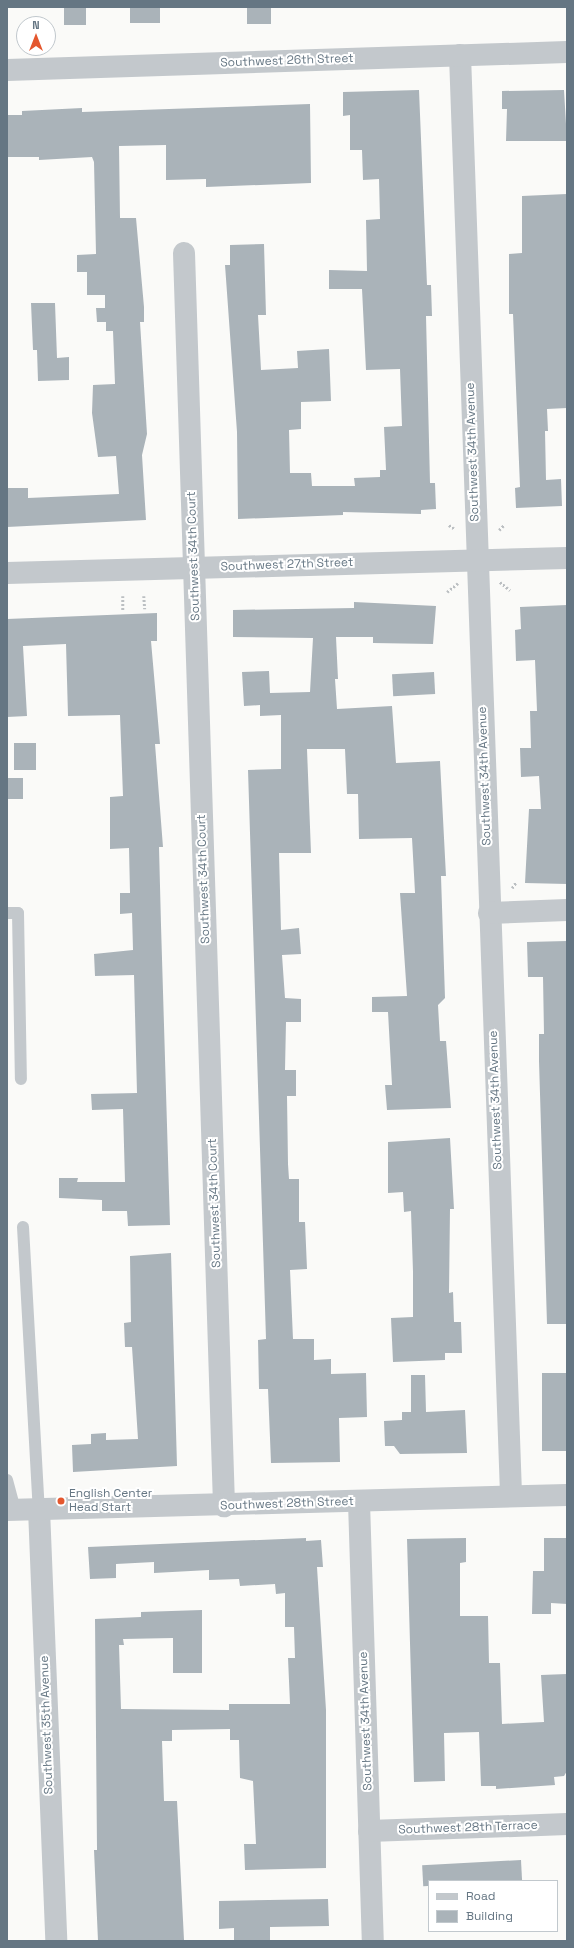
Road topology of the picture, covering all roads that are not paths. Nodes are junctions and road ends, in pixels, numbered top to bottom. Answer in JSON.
{"nodes":[{"id":1,"x":567,"y":52,"type":"edge"},
{"id":2,"x":460,"y":55,"type":"junction"},
{"id":3,"x":7,"y":70,"type":"edge"},
{"id":4,"x":184,"y":253,"type":"dead end"},
{"id":5,"x":567,"y":558,"type":"edge"},
{"id":6,"x":477,"y":560,"type":"junction"},
{"id":7,"x":194,"y":567,"type":"junction"},
{"id":8,"x":7,"y":573,"type":"edge"},
{"id":9,"x":567,"y":910,"type":"edge"},
{"id":10,"x":7,"y":913,"type":"edge"},
{"id":11,"x":489,"y":913,"type":"junction"},
{"id":12,"x":12,"y":955,"type":"edge"},
{"id":13,"x":21,"y":1079,"type":"dead end"},
{"id":14,"x":23,"y":1227,"type":"dead end"},
{"id":15,"x":7,"y":1480,"type":"edge"},
{"id":16,"x":567,"y":1495,"type":"edge"},
{"id":17,"x":511,"y":1496,"type":"junction"},
{"id":18,"x":359,"y":1502,"type":"junction"},
{"id":19,"x":224,"y":1506,"type":"junction"},
{"id":20,"x":39,"y":1509,"type":"junction"},
{"id":21,"x":11,"y":1510,"type":"edge"},
{"id":22,"x":567,"y":1824,"type":"edge"},
{"id":23,"x":368,"y":1831,"type":"junction"},
{"id":24,"x":56,"y":1941,"type":"edge"},
{"id":25,"x":373,"y":1941,"type":"edge"}],
"edges":[{"from":1,"to":2,"type":"street","name":"Southwest 26th Street"},
{"from":2,"to":3,"type":"street","name":"Southwest 26th Street"},
{"from":2,"to":6,"type":"street","name":"Southwest 34th Avenue"},
{"from":4,"to":7,"type":"street","name":"Southwest 34th Court"},
{"from":5,"to":6,"type":"street","name":"Southwest 27th Street"},
{"from":6,"to":7,"type":"street","name":"Southwest 27th Street"},
{"from":6,"to":11,"type":"street","name":"Southwest 34th Avenue"},
{"from":7,"to":8,"type":"street","name":"Southwest 27th Street"},
{"from":7,"to":19,"type":"street","name":"Southwest 34th Court"},
{"from":9,"to":11,"type":"street"},
{"from":10,"to":12,"type":"lane"},
{"from":11,"to":17,"type":"street","name":"Southwest 34th Avenue"},
{"from":12,"to":13,"type":"lane"},
{"from":14,"to":20,"type":"lane"},
{"from":15,"to":21,"type":"lane"},
{"from":16,"to":17,"type":"street","name":"Southwest 28th Street"},
{"from":17,"to":18,"type":"street","name":"Southwest 28th Street"},
{"from":18,"to":19,"type":"street","name":"Southwest 28th Street"},
{"from":18,"to":23,"type":"street","name":"Southwest 34th Avenue"},
{"from":19,"to":20,"type":"street","name":"Southwest 28th Street"},
{"from":20,"to":21,"type":"street","name":"Southwest 28th Street"},
{"from":20,"to":24,"type":"street","name":"Southwest 35th Avenue"},
{"from":22,"to":23,"type":"street","name":"Southwest 28th Terrace"},
{"from":23,"to":25,"type":"street","name":"Southwest 34th Avenue"}]}
